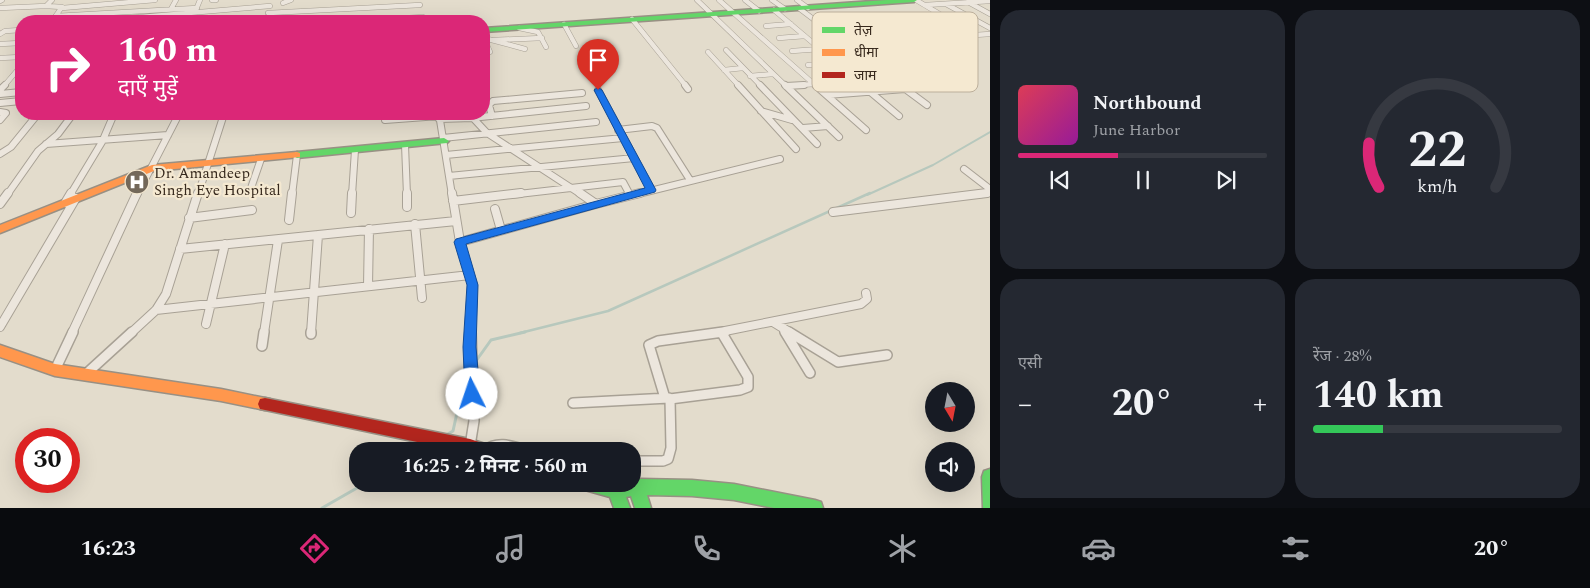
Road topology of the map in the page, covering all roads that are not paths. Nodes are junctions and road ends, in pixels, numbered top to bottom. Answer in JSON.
{"nodes":[{"id":1,"x":52,"y":0,"type":"edge"},
{"id":2,"x":108,"y":0,"type":"edge"},
{"id":3,"x":155,"y":0,"type":"edge"},
{"id":4,"x":176,"y":0,"type":"edge"},
{"id":5,"x":200,"y":0,"type":"edge"},
{"id":6,"x":212,"y":0,"type":"edge"},
{"id":7,"x":216,"y":0,"type":"edge"},
{"id":8,"x":271,"y":0,"type":"edge"},
{"id":9,"x":291,"y":0,"type":"edge"},
{"id":10,"x":697,"y":0,"type":"edge"},
{"id":11,"x":719,"y":0,"type":"edge"},
{"id":12,"x":745,"y":0,"type":"edge"},
{"id":13,"x":910,"y":0,"type":"edge"},
{"id":14,"x":886,"y":1,"type":"edge"},
{"id":15,"x":990,"y":1,"type":"edge"},
{"id":16,"x":420,"y":2,"type":"edge"},
{"id":17,"x":968,"y":2,"type":"junction"},
{"id":18,"x":283,"y":3,"type":"dead end"},
{"id":19,"x":946,"y":4,"type":"junction"},
{"id":20,"x":103,"y":5,"type":"junction"},
{"id":21,"x":925,"y":5,"type":"junction"},
{"id":22,"x":46,"y":6,"type":"junction"},
{"id":23,"x":270,"y":6,"type":"junction"},
{"id":24,"x":801,"y":6,"type":"edge"},
{"id":25,"x":777,"y":7,"type":"edge"},
{"id":26,"x":0,"y":8,"type":"edge"},
{"id":27,"x":62,"y":8,"type":"junction"},
{"id":28,"x":197,"y":8,"type":"junction"},
{"id":29,"x":171,"y":9,"type":"junction"},
{"id":30,"x":759,"y":11,"type":"junction"},
{"id":31,"x":937,"y":12,"type":"edge"},
{"id":32,"x":961,"y":12,"type":"edge"},
{"id":33,"x":735,"y":13,"type":"junction"},
{"id":34,"x":194,"y":14,"type":"junction"},
{"id":35,"x":268,"y":14,"type":"joint"},
{"id":36,"x":712,"y":14,"type":"junction"},
{"id":37,"x":990,"y":14,"type":"edge"},
{"id":38,"x":57,"y":15,"type":"edge"},
{"id":39,"x":72,"y":15,"type":"edge"},
{"id":40,"x":180,"y":15,"type":"edge"},
{"id":41,"x":423,"y":15,"type":"edge"},
{"id":42,"x":812,"y":15,"type":"edge"},
{"id":43,"x":632,"y":19,"type":"junction"},
{"id":44,"x":978,"y":21,"type":"edge"},
{"id":45,"x":564,"y":24,"type":"junction"},
{"id":46,"x":790,"y":24,"type":"junction"},
{"id":47,"x":766,"y":26,"type":"dead end"},
{"id":48,"x":519,"y":28,"type":"junction"},
{"id":49,"x":990,"y":28,"type":"edge"},
{"id":50,"x":15,"y":30,"type":"edge"},
{"id":51,"x":490,"y":30,"type":"edge"},
{"id":52,"x":0,"y":34,"type":"edge"},
{"id":53,"x":805,"y":36,"type":"junction"},
{"id":54,"x":542,"y":38,"type":"junction"},
{"id":55,"x":779,"y":38,"type":"dead end"},
{"id":56,"x":490,"y":39,"type":"edge"},
{"id":57,"x":493,"y":40,"type":"junction"},
{"id":58,"x":812,"y":42,"type":"edge"},
{"id":59,"x":15,"y":43,"type":"edge"},
{"id":60,"x":0,"y":44,"type":"edge"},
{"id":61,"x":576,"y":46,"type":"dead end"},
{"id":62,"x":546,"y":47,"type":"dead end"},
{"id":63,"x":525,"y":49,"type":"dead end"},
{"id":64,"x":726,"y":50,"type":"dead end"},
{"id":65,"x":812,"y":50,"type":"edge"},
{"id":66,"x":792,"y":51,"type":"dead end"},
{"id":67,"x":708,"y":52,"type":"dead end"},
{"id":68,"x":15,"y":57,"type":"edge"},
{"id":69,"x":1,"y":58,"type":"edge"},
{"id":70,"x":808,"y":65,"type":"dead end"},
{"id":71,"x":812,"y":65,"type":"edge"},
{"id":72,"x":743,"y":68,"type":"junction"},
{"id":73,"x":724,"y":70,"type":"junction"},
{"id":74,"x":15,"y":72,"type":"edge"},
{"id":75,"x":773,"y":74,"type":"junction"},
{"id":76,"x":12,"y":75,"type":"joint"},
{"id":77,"x":750,"y":76,"type":"junction"},
{"id":78,"x":812,"y":81,"type":"edge"},
{"id":79,"x":812,"y":84,"type":"edge"},
{"id":80,"x":786,"y":86,"type":"junction"},
{"id":81,"x":688,"y":89,"type":"dead end"},
{"id":82,"x":598,"y":90,"type":"dead end"},
{"id":83,"x":0,"y":92,"type":"edge"},
{"id":84,"x":15,"y":92,"type":"edge"},
{"id":85,"x":824,"y":92,"type":"edge"},
{"id":86,"x":873,"y":92,"type":"joint"},
{"id":87,"x":909,"y":92,"type":"edge"},
{"id":88,"x":582,"y":93,"type":"dead end"},
{"id":89,"x":827,"y":95,"type":"junction"},
{"id":90,"x":15,"y":102,"type":"edge"},
{"id":91,"x":0,"y":103,"type":"edge"},
{"id":92,"x":490,"y":104,"type":"edge"},
{"id":93,"x":927,"y":105,"type":"dead end"},
{"id":94,"x":586,"y":106,"type":"dead end"},
{"id":95,"x":490,"y":109,"type":"edge"},
{"id":96,"x":761,"y":111,"type":"junction"},
{"id":97,"x":0,"y":112,"type":"edge"},
{"id":98,"x":492,"y":116,"type":"joint"},
{"id":99,"x":900,"y":116,"type":"dead end"},
{"id":100,"x":0,"y":120,"type":"edge"},
{"id":101,"x":33,"y":120,"type":"edge"},
{"id":102,"x":68,"y":120,"type":"edge"},
{"id":103,"x":111,"y":120,"type":"edge"},
{"id":104,"x":174,"y":120,"type":"edge"},
{"id":105,"x":222,"y":120,"type":"edge"},
{"id":106,"x":440,"y":120,"type":"edge"},
{"id":107,"x":473,"y":120,"type":"edge"},
{"id":108,"x":795,"y":120,"type":"junction"},
{"id":109,"x":596,"y":122,"type":"dead end"},
{"id":110,"x":828,"y":126,"type":"junction"},
{"id":111,"x":802,"y":128,"type":"junction"},
{"id":112,"x":618,"y":130,"type":"junction"},
{"id":113,"x":866,"y":130,"type":"dead end"},
{"id":114,"x":487,"y":133,"type":"junction"},
{"id":115,"x":168,"y":136,"type":"junction"},
{"id":116,"x":623,"y":138,"type":"junction"},
{"id":117,"x":839,"y":138,"type":"dead end"},
{"id":118,"x":444,"y":139,"type":"junction"},
{"id":119,"x":102,"y":142,"type":"junction"},
{"id":120,"x":46,"y":144,"type":"junction"},
{"id":121,"x":817,"y":144,"type":"dead end"},
{"id":122,"x":405,"y":145,"type":"junction"},
{"id":123,"x":512,"y":149,"type":"junction"},
{"id":124,"x":796,"y":149,"type":"dead end"},
{"id":125,"x":355,"y":150,"type":"junction"},
{"id":126,"x":0,"y":154,"type":"edge"},
{"id":127,"x":298,"y":155,"type":"junction"},
{"id":128,"x":446,"y":155,"type":"junction"},
{"id":129,"x":634,"y":158,"type":"junction"},
{"id":130,"x":261,"y":159,"type":"junction"},
{"id":131,"x":780,"y":159,"type":"dead end"},
{"id":132,"x":207,"y":164,"type":"junction"},
{"id":133,"x":540,"y":167,"type":"junction"},
{"id":134,"x":152,"y":168,"type":"junction"},
{"id":135,"x":964,"y":169,"type":"dead end"},
{"id":136,"x":449,"y":176,"type":"junction"},
{"id":137,"x":690,"y":180,"type":"junction"},
{"id":138,"x":251,"y":188,"type":"dead end"},
{"id":139,"x":572,"y":188,"type":"junction"},
{"id":140,"x":651,"y":190,"type":"junction"},
{"id":141,"x":990,"y":191,"type":"edge"},
{"id":142,"x":630,"y":195,"type":"junction"},
{"id":143,"x":76,"y":198,"type":"junction"},
{"id":144,"x":453,"y":201,"type":"junction"},
{"id":145,"x":65,"y":203,"type":"junction"},
{"id":146,"x":0,"y":204,"type":"edge"},
{"id":147,"x":596,"y":204,"type":"junction"},
{"id":148,"x":407,"y":207,"type":"dead end"},
{"id":149,"x":495,"y":209,"type":"dead end"},
{"id":150,"x":252,"y":210,"type":"dead end"},
{"id":151,"x":834,"y":212,"type":"dead end"},
{"id":152,"x":351,"y":213,"type":"dead end"},
{"id":153,"x":190,"y":218,"type":"junction"},
{"id":154,"x":289,"y":220,"type":"dead end"},
{"id":155,"x":456,"y":221,"type":"junction"},
{"id":156,"x":415,"y":224,"type":"junction"},
{"id":157,"x":0,"y":229,"type":"edge"},
{"id":158,"x":369,"y":229,"type":"junction"},
{"id":159,"x":502,"y":230,"type":"junction"},
{"id":160,"x":318,"y":235,"type":"junction"},
{"id":161,"x":278,"y":240,"type":"junction"},
{"id":162,"x":460,"y":242,"type":"junction"},
{"id":163,"x":225,"y":244,"type":"junction"},
{"id":164,"x":180,"y":249,"type":"junction"},
{"id":165,"x":470,"y":275,"type":"junction"},
{"id":166,"x":420,"y":280,"type":"junction"},
{"id":167,"x":368,"y":286,"type":"junction"},
{"id":168,"x":313,"y":293,"type":"junction"},
{"id":169,"x":866,"y":294,"type":"dead end"},
{"id":170,"x":269,"y":297,"type":"junction"},
{"id":171,"x":422,"y":298,"type":"dead end"},
{"id":172,"x":210,"y":303,"type":"junction"},
{"id":173,"x":156,"y":310,"type":"junction"},
{"id":174,"x":773,"y":322,"type":"junction"},
{"id":175,"x":206,"y":324,"type":"dead end"},
{"id":176,"x":0,"y":327,"type":"edge"},
{"id":177,"x":783,"y":328,"type":"junction"},
{"id":178,"x":723,"y":332,"type":"junction"},
{"id":179,"x":311,"y":334,"type":"dead end"},
{"id":180,"x":262,"y":346,"type":"dead end"},
{"id":181,"x":0,"y":351,"type":"edge"},
{"id":182,"x":887,"y":355,"type":"dead end"},
{"id":183,"x":55,"y":370,"type":"junction"},
{"id":184,"x":810,"y":373,"type":"dead end"},
{"id":185,"x":86,"y":374,"type":"junction"},
{"id":186,"x":670,"y":398,"type":"junction"},
{"id":187,"x":573,"y":403,"type":"dead end"},
{"id":188,"x":452,"y":442,"type":"edge"},
{"id":189,"x":471,"y":442,"type":"edge"},
{"id":190,"x":641,"y":461,"type":"edge"},
{"id":191,"x":990,"y":477,"type":"edge"},
{"id":192,"x":641,"y":487,"type":"edge"},
{"id":193,"x":616,"y":492,"type":"edge"},
{"id":194,"x":638,"y":492,"type":"edge"},
{"id":195,"x":990,"y":506,"type":"edge"},
{"id":196,"x":622,"y":508,"type":"edge"},
{"id":197,"x":643,"y":508,"type":"edge"},
{"id":198,"x":815,"y":508,"type":"edge"}],
"edges":[{"from":1,"to":22,"type":"street"},
{"from":2,"to":20,"type":"street"},
{"from":3,"to":20,"type":"street"},
{"from":4,"to":29,"type":"street"},
{"from":5,"to":28,"type":"street"},
{"from":6,"to":7,"type":"street"},
{"from":8,"to":23,"type":"street"},
{"from":9,"to":18,"type":"street"},
{"from":10,"to":36,"type":"street"},
{"from":11,"to":33,"type":"street"},
{"from":12,"to":30,"type":"street"},
{"from":13,"to":14,"type":"street"},
{"from":13,"to":21,"type":"street"},
{"from":14,"to":24,"type":"street"},
{"from":15,"to":17,"type":"street"},
{"from":16,"to":35,"type":"street"},
{"from":16,"to":41,"type":"street"},
{"from":17,"to":19,"type":"street"},
{"from":17,"to":37,"type":"street"},
{"from":19,"to":21,"type":"street"},
{"from":19,"to":32,"type":"street"},
{"from":20,"to":27,"type":"street"},
{"from":21,"to":31,"type":"street"},
{"from":22,"to":26,"type":"street"},
{"from":22,"to":27,"type":"street"},
{"from":23,"to":34,"type":"street"},
{"from":23,"to":35,"type":"street"},
{"from":24,"to":25,"type":"street"},
{"from":24,"to":42,"type":"street"},
{"from":25,"to":30,"type":"street"},
{"from":25,"to":46,"type":"street"},
{"from":27,"to":38,"type":"street"},
{"from":28,"to":29,"type":"street"},
{"from":28,"to":34,"type":"street"},
{"from":29,"to":39,"type":"street"},
{"from":30,"to":33,"type":"street"},
{"from":33,"to":36,"type":"street"},
{"from":33,"to":78,"type":"street"},
{"from":34,"to":40,"type":"street"},
{"from":36,"to":43,"type":"street"},
{"from":36,"to":75,"type":"street"},
{"from":43,"to":45,"type":"street"},
{"from":43,"to":81,"type":"street"},
{"from":44,"to":49,"type":"street"},
{"from":45,"to":48,"type":"street"},
{"from":45,"to":61,"type":"street"},
{"from":46,"to":47,"type":"street"},
{"from":46,"to":53,"type":"street"},
{"from":48,"to":51,"type":"street"},
{"from":48,"to":54,"type":"street"},
{"from":50,"to":52,"type":"street"},
{"from":53,"to":55,"type":"street"},
{"from":53,"to":58,"type":"street"},
{"from":54,"to":57,"type":"street"},
{"from":54,"to":62,"type":"street"},
{"from":56,"to":57,"type":"street"},
{"from":57,"to":63,"type":"street"},
{"from":59,"to":60,"type":"street"},
{"from":64,"to":72,"type":"street"},
{"from":65,"to":66,"type":"street"},
{"from":67,"to":73,"type":"street"},
{"from":68,"to":69,"type":"street"},
{"from":70,"to":71,"type":"street"},
{"from":72,"to":73,"type":"street"},
{"from":72,"to":77,"type":"street"},
{"from":73,"to":96,"type":"street"},
{"from":74,"to":76,"type":"street"},
{"from":75,"to":77,"type":"street"},
{"from":75,"to":80,"type":"street"},
{"from":76,"to":83,"type":"street"},
{"from":77,"to":108,"type":"street"},
{"from":79,"to":80,"type":"street"},
{"from":80,"to":110,"type":"street"},
{"from":82,"to":112,"type":"street"},
{"from":83,"to":84,"type":"street"},
{"from":85,"to":89,"type":"street"},
{"from":86,"to":89,"type":"street"},
{"from":86,"to":99,"type":"street"},
{"from":87,"to":93,"type":"street"},
{"from":88,"to":92,"type":"street"},
{"from":89,"to":113,"type":"street"},
{"from":90,"to":91,"type":"street"},
{"from":94,"to":98,"type":"street"},
{"from":95,"to":98,"type":"street"},
{"from":96,"to":108,"type":"street"},
{"from":96,"to":124,"type":"street"},
{"from":97,"to":100,"type":"street"},
{"from":101,"to":126,"type":"street"},
{"from":102,"to":120,"type":"street"},
{"from":103,"to":119,"type":"street"},
{"from":104,"to":115,"type":"street"},
{"from":105,"to":132,"type":"street"},
{"from":106,"to":118,"type":"street"},
{"from":107,"to":114,"type":"street"},
{"from":108,"to":111,"type":"street"},
{"from":109,"to":114,"type":"street"},
{"from":110,"to":111,"type":"street"},
{"from":110,"to":117,"type":"street"},
{"from":111,"to":121,"type":"street"},
{"from":112,"to":116,"type":"street"},
{"from":112,"to":137,"type":"street"},
{"from":114,"to":118,"type":"street"},
{"from":114,"to":123,"type":"street"},
{"from":115,"to":119,"type":"street"},
{"from":115,"to":134,"type":"street"},
{"from":116,"to":123,"type":"street"},
{"from":116,"to":129,"type":"street"},
{"from":118,"to":122,"type":"street"},
{"from":118,"to":128,"type":"street"},
{"from":119,"to":120,"type":"street"},
{"from":119,"to":145,"type":"street"},
{"from":120,"to":146,"type":"street"},
{"from":122,"to":125,"type":"street"},
{"from":122,"to":148,"type":"street"},
{"from":123,"to":128,"type":"street"},
{"from":123,"to":133,"type":"street"},
{"from":125,"to":127,"type":"street"},
{"from":125,"to":152,"type":"street"},
{"from":127,"to":130,"type":"street"},
{"from":127,"to":154,"type":"street"},
{"from":128,"to":136,"type":"street"},
{"from":129,"to":133,"type":"street"},
{"from":129,"to":140,"type":"street"},
{"from":130,"to":132,"type":"street"},
{"from":130,"to":138,"type":"street"},
{"from":131,"to":137,"type":"street"},
{"from":132,"to":134,"type":"street"},
{"from":132,"to":153,"type":"street"},
{"from":133,"to":136,"type":"street"},
{"from":133,"to":139,"type":"street"},
{"from":134,"to":143,"type":"street"},
{"from":134,"to":183,"type":"street"},
{"from":135,"to":141,"type":"street"},
{"from":136,"to":144,"type":"street"},
{"from":137,"to":140,"type":"street"},
{"from":139,"to":142,"type":"street"},
{"from":139,"to":144,"type":"street"},
{"from":139,"to":147,"type":"street"},
{"from":140,"to":142,"type":"street"},
{"from":141,"to":151,"type":"street"},
{"from":142,"to":147,"type":"street"},
{"from":143,"to":145,"type":"street"},
{"from":143,"to":176,"type":"street"},
{"from":144,"to":155,"type":"street"},
{"from":145,"to":157,"type":"street"},
{"from":147,"to":159,"type":"street"},
{"from":149,"to":159,"type":"street"},
{"from":150,"to":153,"type":"street"},
{"from":153,"to":164,"type":"street"},
{"from":155,"to":156,"type":"street"},
{"from":155,"to":162,"type":"street"},
{"from":156,"to":158,"type":"street"},
{"from":156,"to":166,"type":"street"},
{"from":158,"to":160,"type":"street"},
{"from":158,"to":167,"type":"street"},
{"from":159,"to":162,"type":"street"},
{"from":160,"to":161,"type":"street"},
{"from":160,"to":168,"type":"street"},
{"from":161,"to":163,"type":"street"},
{"from":161,"to":170,"type":"street"},
{"from":162,"to":165,"type":"street"},
{"from":163,"to":164,"type":"street"},
{"from":163,"to":172,"type":"street"},
{"from":164,"to":173,"type":"street"},
{"from":165,"to":166,"type":"street"},
{"from":165,"to":189,"type":"street"},
{"from":166,"to":167,"type":"street"},
{"from":166,"to":171,"type":"street"},
{"from":167,"to":168,"type":"street"},
{"from":168,"to":170,"type":"street"},
{"from":168,"to":179,"type":"street"},
{"from":169,"to":174,"type":"street"},
{"from":170,"to":172,"type":"street"},
{"from":170,"to":180,"type":"street"},
{"from":172,"to":173,"type":"street"},
{"from":172,"to":175,"type":"street"},
{"from":173,"to":185,"type":"street"},
{"from":174,"to":177,"type":"street"},
{"from":174,"to":178,"type":"street"},
{"from":177,"to":182,"type":"street"},
{"from":177,"to":184,"type":"street"},
{"from":178,"to":186,"type":"street"},
{"from":178,"to":186,"type":"street"},
{"from":181,"to":183,"type":"street"},
{"from":183,"to":185,"type":"street"},
{"from":185,"to":188,"type":"street"},
{"from":186,"to":187,"type":"street"},
{"from":186,"to":190,"type":"street"},
{"from":191,"to":195,"type":"street"},
{"from":192,"to":198,"type":"street"},
{"from":193,"to":196,"type":"street"},
{"from":194,"to":197,"type":"street"}]}
